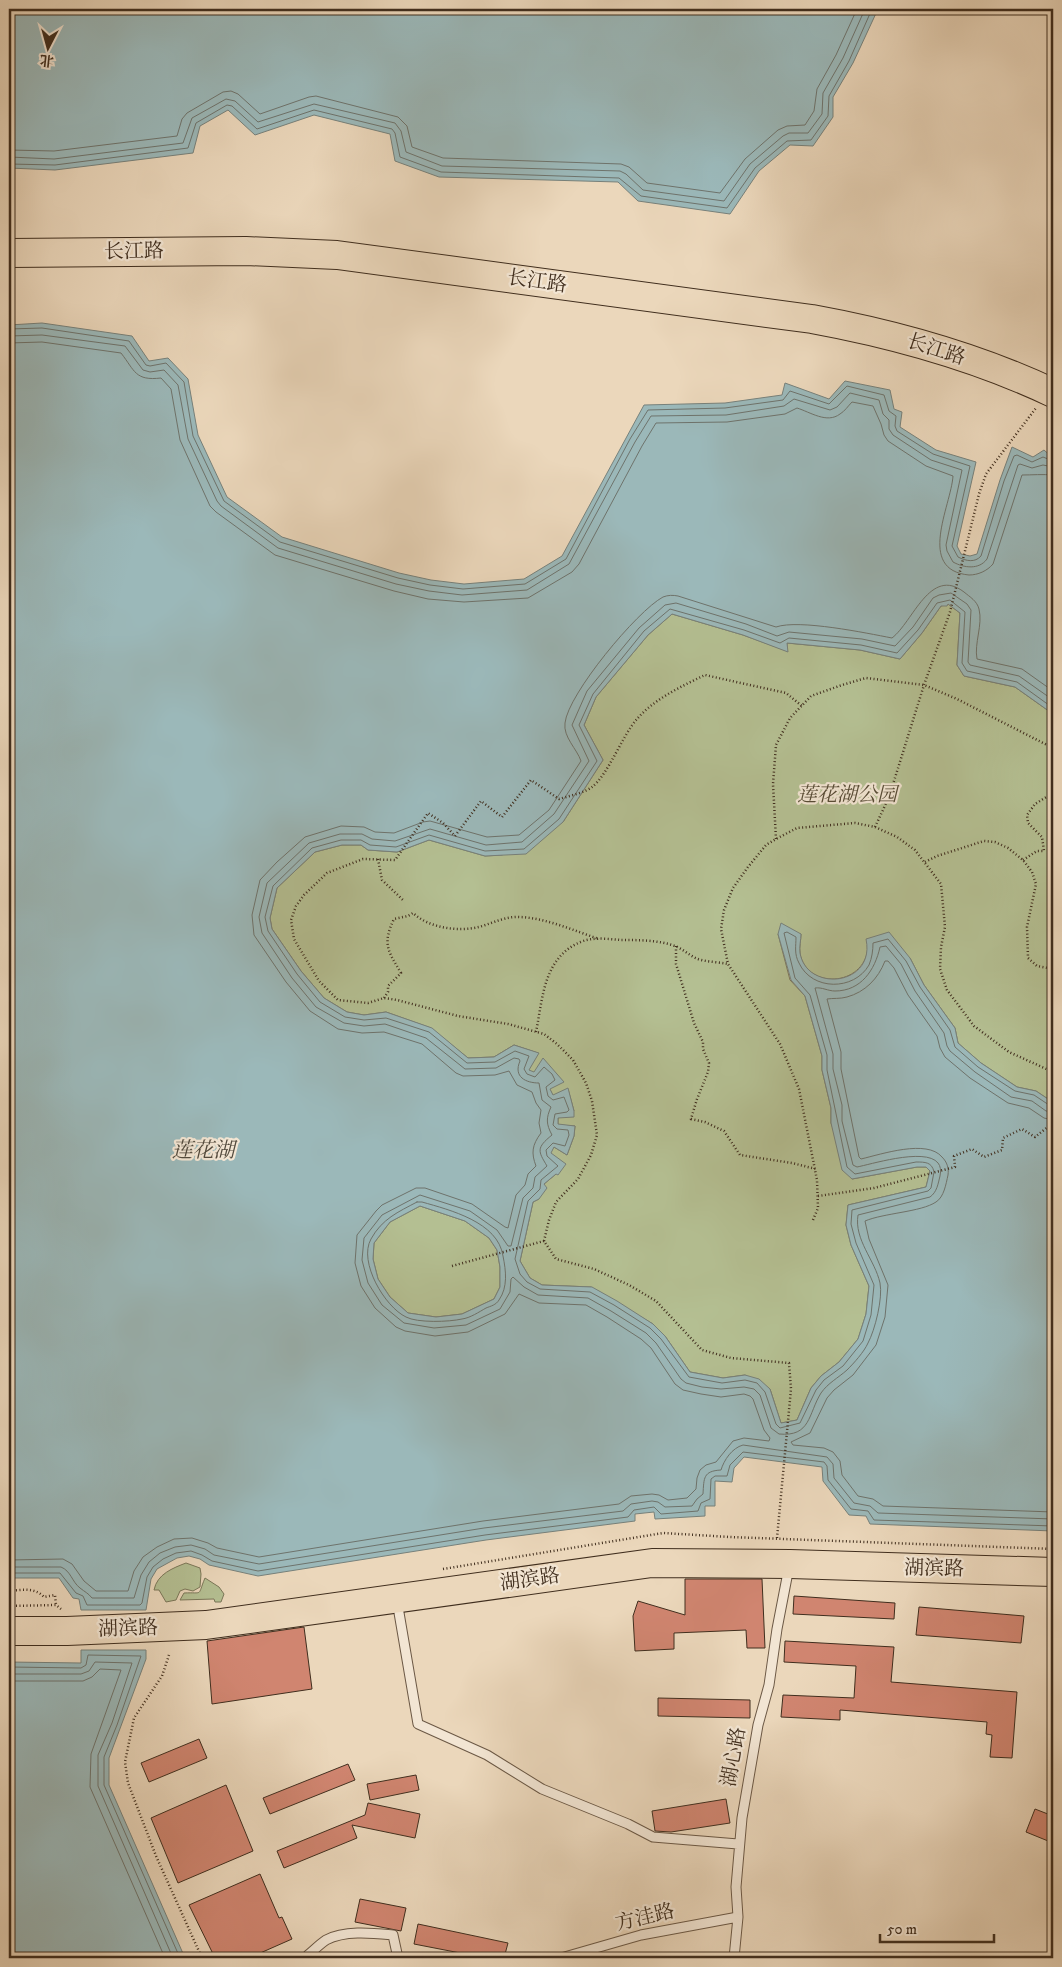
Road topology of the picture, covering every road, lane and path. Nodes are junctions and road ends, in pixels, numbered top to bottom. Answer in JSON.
{"nodes":[{"id":1,"x":9,"y":253,"type":"edge"},
{"id":2,"x":1051,"y":392,"type":"edge"},
{"id":3,"x":924,"y":685,"type":"junction"},
{"id":4,"x":802,"y":706,"type":"junction"},
{"id":5,"x":1053,"y":760,"type":"edge"},
{"id":6,"x":1053,"y":793,"type":"edge"},
{"id":7,"x":875,"y":827,"type":"junction"},
{"id":8,"x":776,"y":839,"type":"junction"},
{"id":9,"x":378,"y":859,"type":"junction"},
{"id":10,"x":1023,"y":860,"type":"junction"},
{"id":11,"x":925,"y":862,"type":"junction"},
{"id":12,"x":404,"y":900,"type":"dead end"},
{"id":13,"x":599,"y":939,"type":"junction"},
{"id":14,"x":676,"y":946,"type":"junction"},
{"id":15,"x":728,"y":964,"type":"junction"},
{"id":16,"x":1053,"y":969,"type":"edge"},
{"id":17,"x":384,"y":998,"type":"junction"},
{"id":18,"x":536,"y":1032,"type":"junction"},
{"id":19,"x":1053,"y":1072,"type":"edge"},
{"id":20,"x":1053,"y":1123,"type":"edge"},
{"id":21,"x":816,"y":1169,"type":"junction"},
{"id":22,"x":818,"y":1196,"type":"junction"},
{"id":23,"x":813,"y":1220,"type":"dead end"},
{"id":24,"x":544,"y":1241,"type":"junction"},
{"id":25,"x":452,"y":1266,"type":"dead end"},
{"id":26,"x":730,"y":1538,"type":"dead end"},
{"id":27,"x":776,"y":1538,"type":"junction"},
{"id":28,"x":1053,"y":1549,"type":"edge"},
{"id":29,"x":790,"y":1564,"type":"junction"},
{"id":30,"x":1053,"y":1572,"type":"edge"},
{"id":31,"x":9,"y":1591,"type":"edge"},
{"id":32,"x":396,"y":1599,"type":"junction"},
{"id":33,"x":9,"y":1606,"type":"edge"},
{"id":34,"x":9,"y":1631,"type":"edge"},
{"id":35,"x":169,"y":1655,"type":"dead end"},
{"id":36,"x":738,"y":1844,"type":"junction"},
{"id":37,"x":738,"y":1916,"type":"junction"},
{"id":38,"x":202,"y":1958,"type":"edge"},
{"id":39,"x":308,"y":1958,"type":"edge"},
{"id":40,"x":398,"y":1958,"type":"edge"},
{"id":41,"x":561,"y":1958,"type":"edge"},
{"id":42,"x":734,"y":1958,"type":"edge"}],
"edges":[{"from":1,"to":2,"type":"main road","name":"长江路"},
{"from":2,"to":3,"type":"path"},
{"from":3,"to":4,"type":"path"},
{"from":3,"to":5,"type":"path"},
{"from":3,"to":7,"type":"path"},
{"from":4,"to":8,"type":"path"},
{"from":4,"to":9,"type":"path"},
{"from":6,"to":10,"type":"path"},
{"from":7,"to":8,"type":"path"},
{"from":7,"to":11,"type":"path"},
{"from":8,"to":15,"type":"path"},
{"from":9,"to":12,"type":"path"},
{"from":9,"to":17,"type":"path"},
{"from":10,"to":11,"type":"path"},
{"from":10,"to":16,"type":"path"},
{"from":11,"to":19,"type":"path"},
{"from":13,"to":14,"type":"path"},
{"from":13,"to":17,"type":"path"},
{"from":13,"to":18,"type":"path"},
{"from":14,"to":15,"type":"path"},
{"from":14,"to":21,"type":"path"},
{"from":15,"to":21,"type":"path"},
{"from":17,"to":18,"type":"path"},
{"from":18,"to":24,"type":"path"},
{"from":20,"to":22,"type":"path"},
{"from":21,"to":22,"type":"path"},
{"from":22,"to":23,"type":"path"},
{"from":24,"to":25,"type":"path"},
{"from":24,"to":27,"type":"path"},
{"from":26,"to":27,"type":"path"},
{"from":27,"to":28,"type":"path"},
{"from":29,"to":30,"type":"main road","name":"湖滨路"},
{"from":29,"to":32,"type":"main road","name":"湖滨路"},
{"from":29,"to":36,"type":"lane","name":"湖心路"},
{"from":31,"to":33,"type":"path"},
{"from":32,"to":34,"type":"main road","name":"湖滨路"},
{"from":32,"to":36,"type":"lane"},
{"from":35,"to":38,"type":"path"},
{"from":36,"to":37,"type":"lane","name":"湖心路"},
{"from":37,"to":41,"type":"lane","name":"方洼路"},
{"from":37,"to":42,"type":"lane","name":"湖心路"},
{"from":39,"to":40,"type":"lane"}]}
